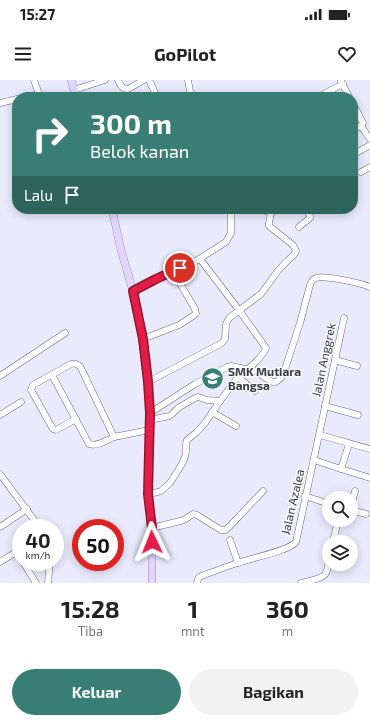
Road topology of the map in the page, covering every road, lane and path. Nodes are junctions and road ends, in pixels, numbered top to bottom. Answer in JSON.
{"nodes":[{"id":1,"x":34,"y":80,"type":"edge"},
{"id":2,"x":71,"y":80,"type":"edge"},
{"id":3,"x":105,"y":80,"type":"edge"},
{"id":4,"x":118,"y":80,"type":"edge"},
{"id":5,"x":144,"y":80,"type":"edge"},
{"id":6,"x":149,"y":80,"type":"edge"},
{"id":7,"x":188,"y":80,"type":"edge"},
{"id":8,"x":342,"y":82,"type":"edge"},
{"id":9,"x":38,"y":92,"type":"edge"},
{"id":10,"x":74,"y":92,"type":"edge"},
{"id":11,"x":79,"y":92,"type":"edge"},
{"id":12,"x":155,"y":92,"type":"edge"},
{"id":13,"x":190,"y":92,"type":"edge"},
{"id":14,"x":326,"y":92,"type":"edge"},
{"id":15,"x":347,"y":92,"type":"edge"},
{"id":16,"x":12,"y":100,"type":"edge"},
{"id":17,"x":0,"y":103,"type":"edge"},
{"id":18,"x":358,"y":114,"type":"edge"},
{"id":19,"x":361,"y":126,"type":"junction"},
{"id":20,"x":358,"y":128,"type":"edge"},
{"id":21,"x":370,"y":139,"type":"edge"},
{"id":22,"x":370,"y":145,"type":"edge"},
{"id":23,"x":358,"y":152,"type":"edge"},
{"id":24,"x":370,"y":167,"type":"edge"},
{"id":25,"x":361,"y":172,"type":"dead end"},
{"id":26,"x":113,"y":214,"type":"edge"},
{"id":27,"x":230,"y":214,"type":"edge"},
{"id":28,"x":271,"y":214,"type":"edge"},
{"id":29,"x":309,"y":214,"type":"edge"},
{"id":30,"x":299,"y":227,"type":"dead end"},
{"id":31,"x":200,"y":259,"type":"junction"},
{"id":32,"x":178,"y":280,"type":"dead end"},
{"id":33,"x":370,"y":287,"type":"edge"},
{"id":34,"x":133,"y":291,"type":"junction"},
{"id":35,"x":239,"y":310,"type":"junction"},
{"id":36,"x":344,"y":318,"type":"dead end"},
{"id":37,"x":65,"y":333,"type":"dead end"},
{"id":38,"x":143,"y":339,"type":"junction"},
{"id":39,"x":335,"y":360,"type":"junction"},
{"id":40,"x":357,"y":366,"type":"dead end"},
{"id":41,"x":248,"y":370,"type":"junction"},
{"id":42,"x":52,"y":375,"type":"junction"},
{"id":43,"x":0,"y":376,"type":"edge"},
{"id":44,"x":238,"y":377,"type":"junction"},
{"id":45,"x":148,"y":382,"type":"junction"},
{"id":46,"x":255,"y":391,"type":"dead end"},
{"id":47,"x":220,"y":400,"type":"junction"},
{"id":48,"x":21,"y":402,"type":"dead end"},
{"id":49,"x":325,"y":406,"type":"junction"},
{"id":50,"x":212,"y":412,"type":"junction"},
{"id":51,"x":0,"y":415,"type":"edge"},
{"id":52,"x":358,"y":415,"type":"dead end"},
{"id":53,"x":149,"y":416,"type":"junction"},
{"id":54,"x":76,"y":419,"type":"junction"},
{"id":55,"x":236,"y":426,"type":"dead end"},
{"id":56,"x":149,"y":430,"type":"junction"},
{"id":57,"x":320,"y":434,"type":"junction"},
{"id":58,"x":114,"y":437,"type":"junction"},
{"id":59,"x":348,"y":444,"type":"junction"},
{"id":60,"x":370,"y":449,"type":"edge"},
{"id":61,"x":314,"y":460,"type":"junction"},
{"id":62,"x":341,"y":469,"type":"junction"},
{"id":63,"x":0,"y":474,"type":"edge"},
{"id":64,"x":370,"y":478,"type":"edge"},
{"id":65,"x":6,"y":483,"type":"junction"},
{"id":66,"x":0,"y":488,"type":"edge"},
{"id":67,"x":263,"y":491,"type":"dead end"},
{"id":68,"x":148,"y":494,"type":"junction"},
{"id":69,"x":306,"y":496,"type":"junction"},
{"id":70,"x":322,"y":502,"type":"edge"},
{"id":71,"x":27,"y":509,"type":"junction"},
{"id":72,"x":358,"y":512,"type":"edge"},
{"id":73,"x":366,"y":514,"type":"dead end"},
{"id":74,"x":34,"y":519,"type":"edge"},
{"id":75,"x":0,"y":527,"type":"edge"},
{"id":76,"x":152,"y":528,"type":"junction"},
{"id":77,"x":230,"y":540,"type":"dead end"},
{"id":78,"x":12,"y":555,"type":"edge"},
{"id":79,"x":0,"y":562,"type":"edge"},
{"id":80,"x":238,"y":562,"type":"junction"},
{"id":81,"x":29,"y":571,"type":"edge"},
{"id":82,"x":49,"y":571,"type":"edge"},
{"id":83,"x":326,"y":571,"type":"edge"},
{"id":84,"x":36,"y":583,"type":"edge"},
{"id":85,"x":48,"y":583,"type":"edge"},
{"id":86,"x":152,"y":583,"type":"edge"},
{"id":87,"x":197,"y":583,"type":"edge"},
{"id":88,"x":301,"y":583,"type":"edge"}],
"edges":[{"from":1,"to":9,"type":"street"},
{"from":2,"to":10,"type":"main road"},
{"from":3,"to":11,"type":"street"},
{"from":4,"to":5,"type":"street"},
{"from":6,"to":12,"type":"street"},
{"from":7,"to":13,"type":"street"},
{"from":8,"to":14,"type":"street"},
{"from":8,"to":15,"type":"street"},
{"from":16,"to":17,"type":"street"},
{"from":18,"to":19,"type":"street"},
{"from":19,"to":20,"type":"street"},
{"from":19,"to":21,"type":"street"},
{"from":22,"to":23,"type":"street"},
{"from":24,"to":25,"type":"street"},
{"from":26,"to":34,"type":"main road"},
{"from":27,"to":31,"type":"street"},
{"from":28,"to":35,"type":"street"},
{"from":29,"to":30,"type":"street"},
{"from":31,"to":34,"type":"street"},
{"from":31,"to":35,"type":"street"},
{"from":32,"to":38,"type":"street"},
{"from":33,"to":41,"type":"street"},
{"from":34,"to":38,"type":"main road"},
{"from":35,"to":41,"type":"street"},
{"from":35,"to":45,"type":"street"},
{"from":36,"to":39,"type":"street","name":"Jalan Anggrek"},
{"from":37,"to":43,"type":"street"},
{"from":38,"to":45,"type":"main road"},
{"from":39,"to":40,"type":"street"},
{"from":39,"to":49,"type":"street","name":"Jalan Anggrek"},
{"from":41,"to":44,"type":"street"},
{"from":41,"to":53,"type":"street"},
{"from":42,"to":54,"type":"street"},
{"from":42,"to":54,"type":"street"},
{"from":42,"to":58,"type":"street"},
{"from":44,"to":46,"type":"street"},
{"from":44,"to":47,"type":"street"},
{"from":45,"to":53,"type":"main road"},
{"from":47,"to":50,"type":"street"},
{"from":47,"to":53,"type":"street"},
{"from":48,"to":51,"type":"street"},
{"from":49,"to":52,"type":"street"},
{"from":49,"to":57,"type":"street","name":"Jalan Azalea"},
{"from":50,"to":55,"type":"street"},
{"from":50,"to":68,"type":"street"},
{"from":53,"to":56,"type":"main road"},
{"from":54,"to":58,"type":"street"},
{"from":56,"to":58,"type":"street"},
{"from":56,"to":68,"type":"main road"},
{"from":57,"to":59,"type":"street"},
{"from":57,"to":61,"type":"street","name":"Jalan Azalea"},
{"from":59,"to":60,"type":"street"},
{"from":59,"to":62,"type":"street"},
{"from":61,"to":62,"type":"street"},
{"from":61,"to":69,"type":"street","name":"Jalan Azalea"},
{"from":62,"to":64,"type":"street"},
{"from":63,"to":65,"type":"street"},
{"from":65,"to":66,"type":"street"},
{"from":65,"to":71,"type":"street"},
{"from":67,"to":76,"type":"street"},
{"from":68,"to":76,"type":"main road"},
{"from":69,"to":70,"type":"street"},
{"from":69,"to":80,"type":"street","name":"Jalan Azalea"},
{"from":71,"to":74,"type":"street"},
{"from":71,"to":75,"type":"street"},
{"from":72,"to":73,"type":"street"},
{"from":76,"to":86,"type":"main road"},
{"from":77,"to":80,"type":"street"},
{"from":78,"to":79,"type":"street"},
{"from":80,"to":87,"type":"street","name":"Jalan Azalea"},
{"from":81,"to":84,"type":"street"},
{"from":82,"to":85,"type":"street"},
{"from":83,"to":88,"type":"street"}]}
